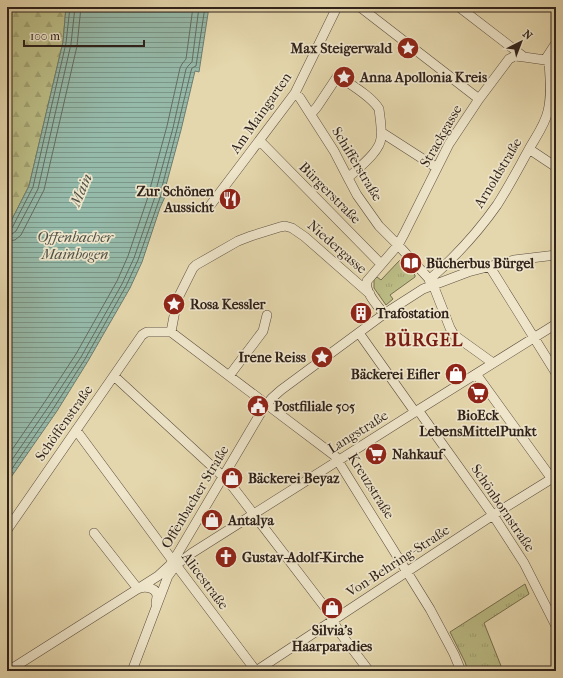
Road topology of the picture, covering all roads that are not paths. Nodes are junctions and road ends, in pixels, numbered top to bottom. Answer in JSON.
{"nodes":[{"id":1,"x":337,"y":7,"type":"edge"},
{"id":2,"x":360,"y":7,"type":"edge"},
{"id":3,"x":459,"y":7,"type":"edge"},
{"id":4,"x":556,"y":43,"type":"edge"},
{"id":5,"x":524,"y":57,"type":"junction"},
{"id":6,"x":550,"y":62,"type":"edge"},
{"id":7,"x":295,"y":93,"type":"junction"},
{"id":8,"x":479,"y":99,"type":"junction"},
{"id":9,"x":311,"y":114,"type":"junction"},
{"id":10,"x":381,"y":132,"type":"junction"},
{"id":11,"x":260,"y":141,"type":"junction"},
{"id":12,"x":529,"y":149,"type":"junction"},
{"id":13,"x":556,"y":167,"type":"edge"},
{"id":14,"x":437,"y":168,"type":"junction"},
{"id":15,"x":348,"y":178,"type":"junction"},
{"id":16,"x":209,"y":208,"type":"dead end"},
{"id":17,"x":398,"y":245,"type":"junction"},
{"id":18,"x":556,"y":255,"type":"edge"},
{"id":19,"x":381,"y":264,"type":"junction"},
{"id":20,"x":490,"y":266,"type":"junction"},
{"id":21,"x":431,"y":282,"type":"junction"},
{"id":22,"x":370,"y":294,"type":"junction"},
{"id":23,"x":384,"y":314,"type":"junction"},
{"id":24,"x":267,"y":315,"type":"dead end"},
{"id":25,"x":556,"y":324,"type":"edge"},
{"id":26,"x":171,"y":332,"type":"junction"},
{"id":27,"x":359,"y":333,"type":"junction"},
{"id":28,"x":534,"y":338,"type":"junction"},
{"id":29,"x":493,"y":363,"type":"junction"},
{"id":30,"x":556,"y":373,"type":"edge"},
{"id":31,"x":476,"y":374,"type":"junction"},
{"id":32,"x":114,"y":376,"type":"junction"},
{"id":33,"x":229,"y":376,"type":"junction"},
{"id":34,"x":267,"y":404,"type":"junction"},
{"id":35,"x":417,"y":411,"type":"junction"},
{"id":36,"x":76,"y":430,"type":"junction"},
{"id":37,"x":339,"y":461,"type":"junction"},
{"id":38,"x":224,"y":476,"type":"junction"},
{"id":39,"x":554,"y":477,"type":"edge"},
{"id":40,"x":253,"y":514,"type":"junction"},
{"id":41,"x":493,"y":515,"type":"junction"},
{"id":42,"x":7,"y":530,"type":"edge"},
{"id":43,"x":94,"y":533,"type":"dead end"},
{"id":44,"x":186,"y":540,"type":"junction"},
{"id":45,"x":200,"y":548,"type":"junction"},
{"id":46,"x":174,"y":563,"type":"junction"},
{"id":47,"x":407,"y":571,"type":"junction"},
{"id":48,"x":139,"y":588,"type":"junction"},
{"id":49,"x":152,"y":616,"type":"junction"},
{"id":50,"x":332,"y":620,"type":"junction"},
{"id":51,"x":556,"y":626,"type":"edge"},
{"id":52,"x":8,"y":671,"type":"edge"},
{"id":53,"x":132,"y":671,"type":"edge"},
{"id":54,"x":256,"y":671,"type":"edge"},
{"id":55,"x":369,"y":671,"type":"edge"},
{"id":56,"x":461,"y":671,"type":"edge"}],
"edges":[{"from":1,"to":7,"type":"street","name":"Am Maingarten"},
{"from":2,"to":8,"type":"street"},
{"from":3,"to":5,"type":"street"},
{"from":4,"to":6,"type":"street"},
{"from":5,"to":6,"type":"street"},
{"from":5,"to":8,"type":"street","name":"Strackgasse"},
{"from":6,"to":12,"type":"street","name":"Arnoldstraße"},
{"from":7,"to":9,"type":"street","name":"Schifferstraße"},
{"from":7,"to":11,"type":"street","name":"Am Maingarten"},
{"from":8,"to":14,"type":"street","name":"Strackgasse"},
{"from":9,"to":10,"type":"street"},
{"from":9,"to":15,"type":"street","name":"Schifferstraße"},
{"from":10,"to":14,"type":"street"},
{"from":10,"to":15,"type":"street"},
{"from":11,"to":16,"type":"street","name":"Am Maingarten"},
{"from":11,"to":19,"type":"street","name":"Bürgerstraße"},
{"from":12,"to":13,"type":"street"},
{"from":12,"to":21,"type":"street","name":"Arnoldstraße"},
{"from":14,"to":17,"type":"street","name":"Strackgasse"},
{"from":15,"to":17,"type":"street","name":"Schifferstraße"},
{"from":17,"to":19,"type":"street","name":"Strackgasse"},
{"from":17,"to":21,"type":"street","name":"Schifferstraße"},
{"from":18,"to":20,"type":"street"},
{"from":19,"to":22,"type":"street","name":"Strackgasse"},
{"from":20,"to":21,"type":"street"},
{"from":20,"to":28,"type":"street"},
{"from":21,"to":23,"type":"street","name":"Offenbacher Straße"},
{"from":21,"to":29,"type":"street"},
{"from":22,"to":23,"type":"street","name":"Niedergasse"},
{"from":22,"to":26,"type":"street","name":"Niedergasse"},
{"from":23,"to":27,"type":"street","name":"Offenbacher Straße"},
{"from":24,"to":33,"type":"street"},
{"from":25,"to":28,"type":"street","name":"Langstraße"},
{"from":26,"to":32,"type":"street","name":"Schöffenstraße"},
{"from":26,"to":33,"type":"street","name":"Kreuzstraße"},
{"from":27,"to":34,"type":"street","name":"Offenbacher Straße"},
{"from":27,"to":35,"type":"street","name":"Schönbornstraße"},
{"from":28,"to":29,"type":"street","name":"Langstraße"},
{"from":28,"to":30,"type":"street"},
{"from":29,"to":31,"type":"street","name":"Langstraße"},
{"from":31,"to":35,"type":"street","name":"Langstraße"},
{"from":31,"to":39,"type":"street"},
{"from":32,"to":36,"type":"street","name":"Schöffenstraße"},
{"from":32,"to":38,"type":"street"},
{"from":33,"to":34,"type":"street","name":"Kreuzstraße"},
{"from":34,"to":37,"type":"street","name":"Kreuzstraße"},
{"from":34,"to":38,"type":"street","name":"Offenbacher Straße"},
{"from":35,"to":37,"type":"street","name":"Langstraße"},
{"from":35,"to":41,"type":"street","name":"Schönbornstraße"},
{"from":36,"to":42,"type":"street","name":"Schöffenstraße"},
{"from":36,"to":46,"type":"street","name":"Alicestraße"},
{"from":37,"to":40,"type":"street","name":"Langstraße"},
{"from":37,"to":47,"type":"street","name":"Kreuzstraße"},
{"from":38,"to":40,"type":"street"},
{"from":38,"to":44,"type":"street","name":"Offenbacher Straße"},
{"from":39,"to":41,"type":"street","name":"Von-Behring-Straße"},
{"from":40,"to":45,"type":"street","name":"Langstraße"},
{"from":40,"to":50,"type":"street"},
{"from":41,"to":47,"type":"street","name":"Von-Behring-Straße"},
{"from":41,"to":51,"type":"street","name":"Schönbornstraße"},
{"from":43,"to":48,"type":"street"},
{"from":44,"to":45,"type":"street"},
{"from":44,"to":46,"type":"street","name":"Offenbacher Straße"},
{"from":45,"to":46,"type":"street","name":"Langstraße"},
{"from":46,"to":48,"type":"street","name":"Offenbacher Straße"},
{"from":46,"to":49,"type":"street"},
{"from":46,"to":54,"type":"street","name":"Alicestraße"},
{"from":47,"to":50,"type":"street","name":"Von-Behring-Straße"},
{"from":47,"to":56,"type":"street","name":"Kreuzstraße"},
{"from":48,"to":49,"type":"street"},
{"from":48,"to":52,"type":"street","name":"Offenbacher Straße"},
{"from":49,"to":53,"type":"street"},
{"from":50,"to":54,"type":"street","name":"Von-Behring-Straße"},
{"from":50,"to":55,"type":"street"}]}
